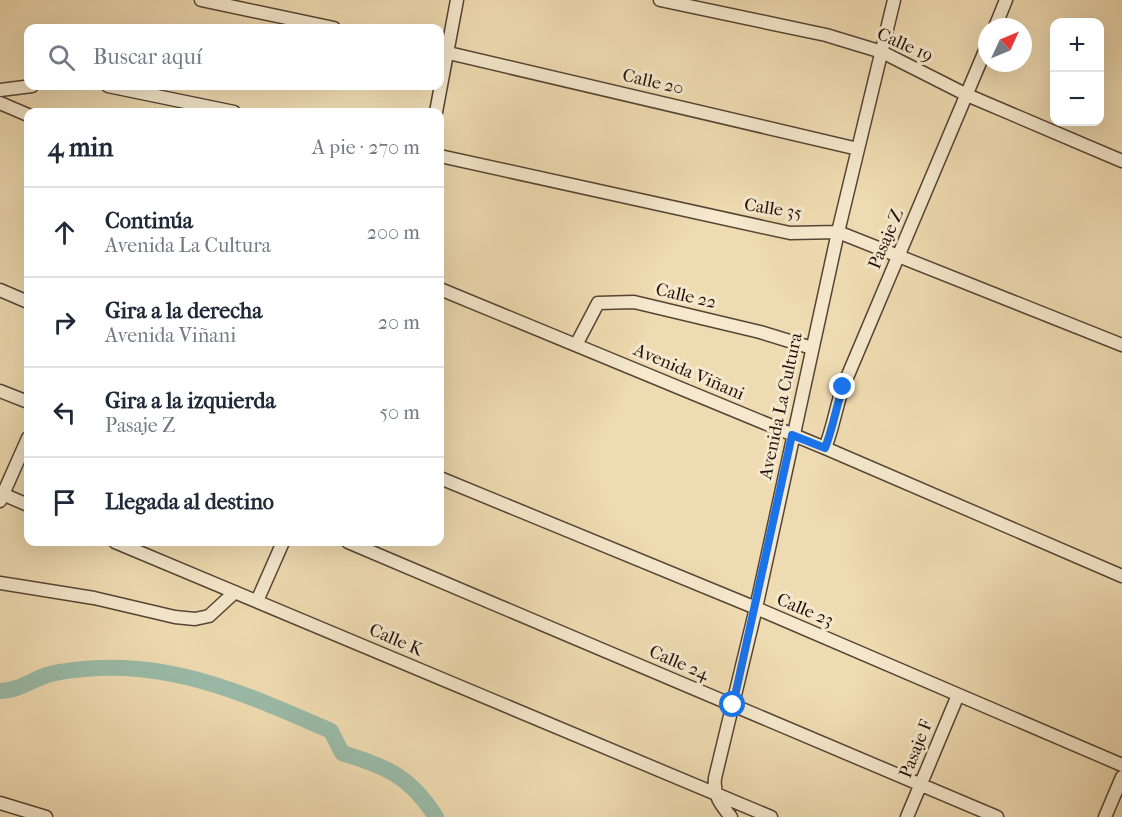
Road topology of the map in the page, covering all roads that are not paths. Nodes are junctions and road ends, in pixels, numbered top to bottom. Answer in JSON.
{"nodes":[{"id":1,"x":201,"y":0,"type":"edge"},
{"id":2,"x":457,"y":0,"type":"edge"},
{"id":3,"x":660,"y":0,"type":"edge"},
{"id":4,"x":894,"y":0,"type":"edge"},
{"id":5,"x":1006,"y":0,"type":"edge"},
{"id":6,"x":999,"y":18,"type":"edge"},
{"id":7,"x":315,"y":24,"type":"edge"},
{"id":8,"x":444,"y":52,"type":"edge"},
{"id":9,"x":882,"y":52,"type":"junction"},
{"id":10,"x":978,"y":68,"type":"edge"},
{"id":11,"x":24,"y":87,"type":"edge"},
{"id":12,"x":0,"y":90,"type":"edge"},
{"id":13,"x":127,"y":90,"type":"edge"},
{"id":14,"x":439,"y":90,"type":"edge"},
{"id":15,"x":967,"y":95,"type":"junction"},
{"id":16,"x":0,"y":103,"type":"edge"},
{"id":17,"x":215,"y":108,"type":"edge"},
{"id":18,"x":437,"y":108,"type":"edge"},
{"id":19,"x":24,"y":113,"type":"edge"},
{"id":20,"x":858,"y":149,"type":"junction"},
{"id":21,"x":444,"y":157,"type":"edge"},
{"id":22,"x":1122,"y":161,"type":"edge"},
{"id":23,"x":838,"y":232,"type":"junction"},
{"id":24,"x":899,"y":256,"type":"junction"},
{"id":25,"x":0,"y":290,"type":"edge"},
{"id":26,"x":444,"y":291,"type":"edge"},
{"id":27,"x":24,"y":300,"type":"edge"},
{"id":28,"x":576,"y":345,"type":"junction"},
{"id":29,"x":1122,"y":345,"type":"edge"},
{"id":30,"x":812,"y":348,"type":"junction"},
{"id":31,"x":0,"y":391,"type":"edge"},
{"id":32,"x":24,"y":400,"type":"edge"},
{"id":33,"x":792,"y":435,"type":"junction"},
{"id":34,"x":24,"y":447,"type":"edge"},
{"id":35,"x":825,"y":448,"type":"junction"},
{"id":36,"x":444,"y":480,"type":"edge"},
{"id":37,"x":1,"y":496,"type":"edge"},
{"id":38,"x":24,"y":504,"type":"edge"},
{"id":39,"x":125,"y":546,"type":"edge"},
{"id":40,"x":281,"y":546,"type":"edge"},
{"id":41,"x":357,"y":546,"type":"edge"},
{"id":42,"x":1122,"y":576,"type":"edge"},
{"id":43,"x":0,"y":583,"type":"edge"},
{"id":44,"x":235,"y":592,"type":"junction"},
{"id":45,"x":257,"y":601,"type":"junction"},
{"id":46,"x":756,"y":608,"type":"junction"},
{"id":47,"x":958,"y":695,"type":"junction"},
{"id":48,"x":733,"y":705,"type":"junction"},
{"id":49,"x":1122,"y":765,"type":"edge"},
{"id":50,"x":1122,"y":777,"type":"edge"},
{"id":51,"x":921,"y":785,"type":"junction"},
{"id":52,"x":716,"y":794,"type":"junction"},
{"id":53,"x":0,"y":802,"type":"edge"},
{"id":54,"x":46,"y":817,"type":"edge"},
{"id":55,"x":732,"y":817,"type":"edge"},
{"id":56,"x":771,"y":817,"type":"edge"},
{"id":57,"x":908,"y":817,"type":"edge"},
{"id":58,"x":997,"y":817,"type":"edge"},
{"id":59,"x":1105,"y":817,"type":"edge"}],
"edges":[{"from":1,"to":7,"type":"street"},
{"from":2,"to":8,"type":"street"},
{"from":3,"to":9,"type":"street","name":"Calle 19"},
{"from":4,"to":9,"type":"street","name":"Avenida La Cultura"},
{"from":5,"to":6,"type":"street"},
{"from":8,"to":20,"type":"street","name":"Calle 20"},
{"from":9,"to":15,"type":"street","name":"Calle 19"},
{"from":9,"to":20,"type":"street","name":"Avenida La Cultura"},
{"from":10,"to":15,"type":"street","name":"Pasaje Z"},
{"from":11,"to":12,"type":"street"},
{"from":13,"to":17,"type":"street"},
{"from":14,"to":18,"type":"street"},
{"from":15,"to":22,"type":"street","name":"Calle 19"},
{"from":15,"to":24,"type":"street","name":"Pasaje Z"},
{"from":16,"to":19,"type":"street"},
{"from":20,"to":23,"type":"street","name":"Avenida La Cultura"},
{"from":21,"to":23,"type":"street","name":"Calle 35"},
{"from":23,"to":24,"type":"street","name":"Calle 35"},
{"from":23,"to":30,"type":"street","name":"Avenida La Cultura"},
{"from":24,"to":29,"type":"street","name":"Calle 35"},
{"from":24,"to":35,"type":"street","name":"Pasaje Z"},
{"from":25,"to":27,"type":"street"},
{"from":26,"to":28,"type":"street","name":"Avenida Viñani"},
{"from":28,"to":30,"type":"street","name":"Calle 22"},
{"from":28,"to":33,"type":"street","name":"Avenida Viñani"},
{"from":30,"to":33,"type":"street","name":"Avenida La Cultura"},
{"from":31,"to":32,"type":"street"},
{"from":33,"to":35,"type":"street","name":"Avenida Viñani"},
{"from":33,"to":46,"type":"street","name":"Avenida La Cultura"},
{"from":34,"to":37,"type":"street"},
{"from":35,"to":42,"type":"street","name":"Avenida Viñani"},
{"from":36,"to":46,"type":"street","name":"Calle 23"},
{"from":37,"to":38,"type":"street"},
{"from":39,"to":44,"type":"street","name":"Calle K"},
{"from":40,"to":45,"type":"street"},
{"from":41,"to":48,"type":"street","name":"Calle 24"},
{"from":43,"to":44,"type":"street"},
{"from":44,"to":45,"type":"street","name":"Calle K"},
{"from":45,"to":52,"type":"street","name":"Calle K"},
{"from":46,"to":47,"type":"street","name":"Calle 23"},
{"from":46,"to":48,"type":"street","name":"Avenida La Cultura"},
{"from":47,"to":49,"type":"street","name":"Calle 23"},
{"from":47,"to":51,"type":"street","name":"Pasaje F"},
{"from":48,"to":51,"type":"street","name":"Calle 24"},
{"from":48,"to":52,"type":"street","name":"Avenida La Cultura"},
{"from":50,"to":59,"type":"street"},
{"from":51,"to":57,"type":"street","name":"Pasaje F"},
{"from":51,"to":58,"type":"street","name":"Calle 24"},
{"from":52,"to":55,"type":"street"},
{"from":52,"to":56,"type":"street","name":"Calle K"},
{"from":53,"to":54,"type":"street"}]}
